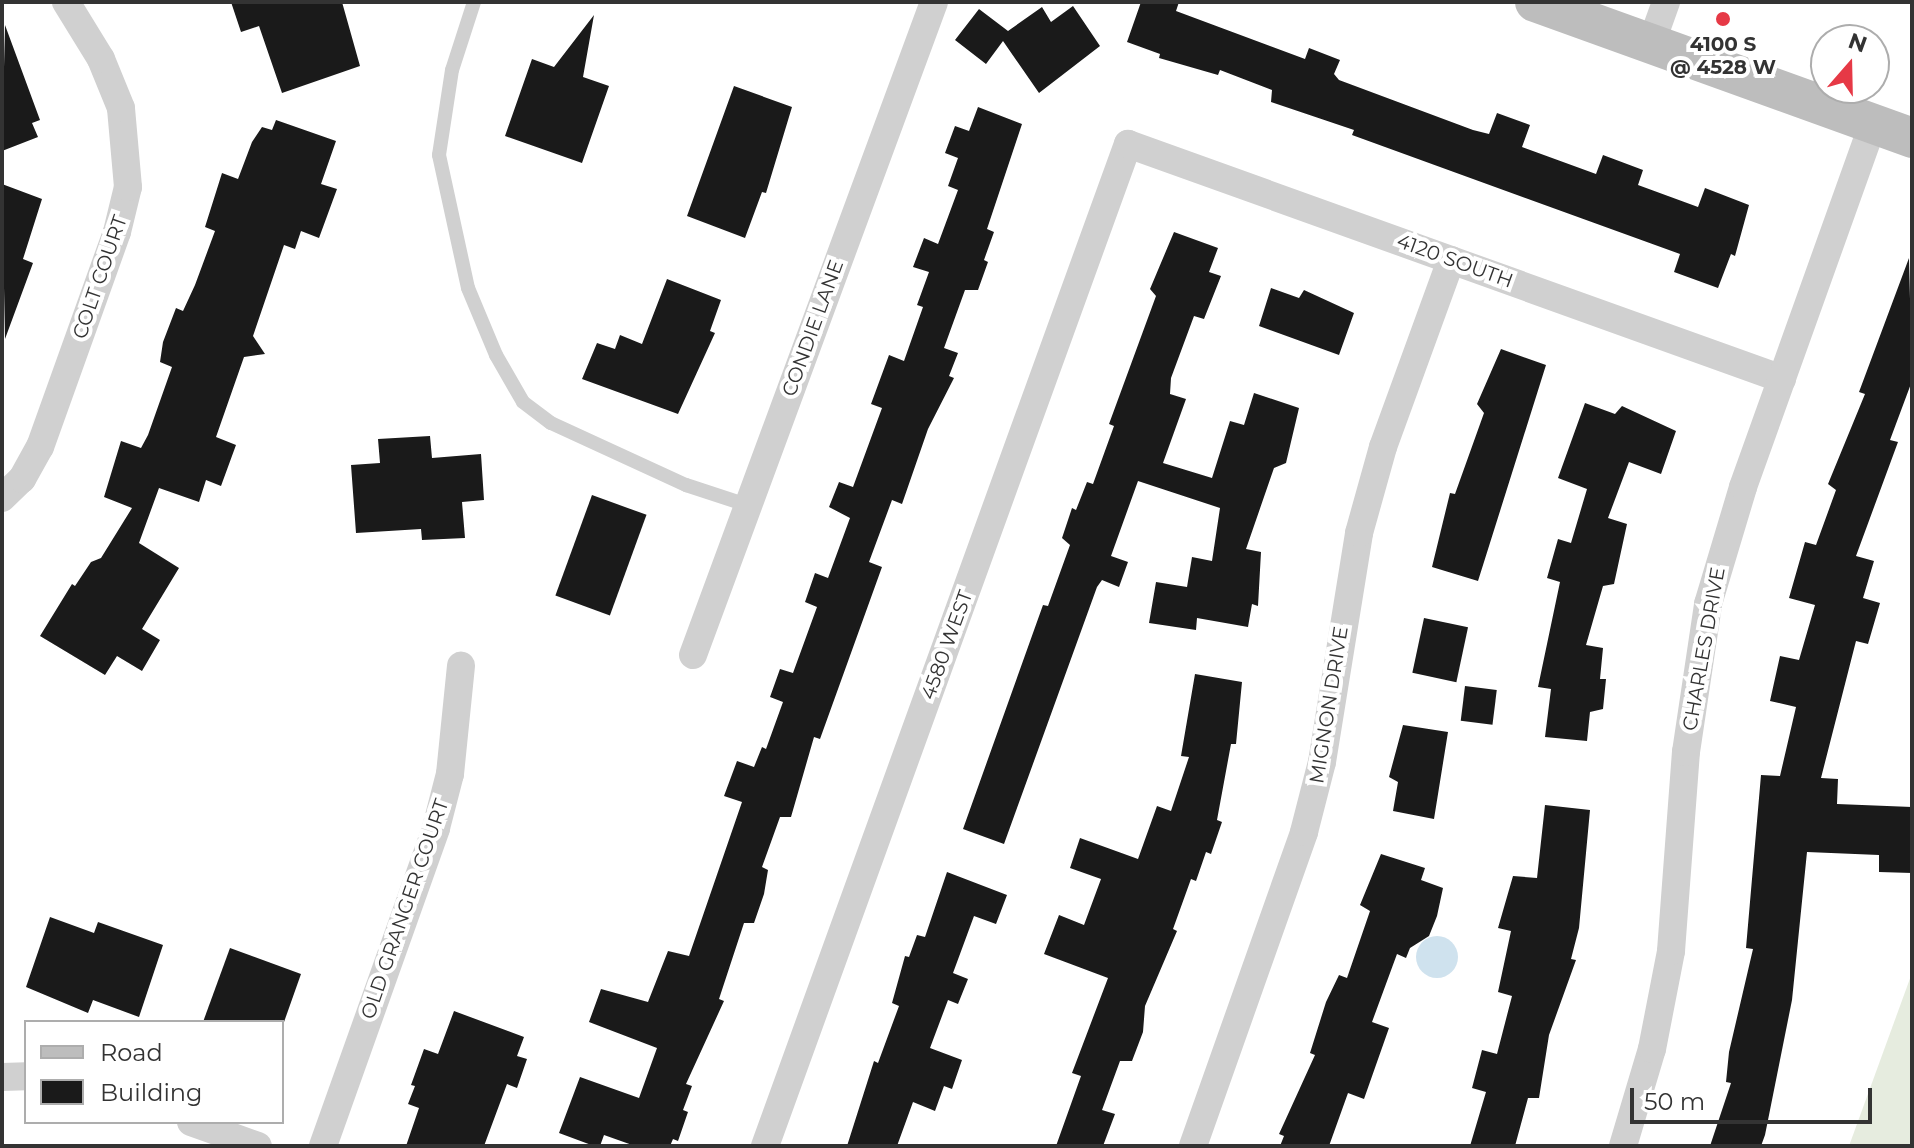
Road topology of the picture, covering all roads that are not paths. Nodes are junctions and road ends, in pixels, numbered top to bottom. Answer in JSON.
{"nodes":[{"id":1,"x":66,"y":2,"type":"edge"},
{"id":2,"x":474,"y":2,"type":"edge"},
{"id":3,"x":934,"y":2,"type":"edge"},
{"id":4,"x":1535,"y":2,"type":"edge"},
{"id":5,"x":1666,"y":2,"type":"edge"},
{"id":6,"x":1651,"y":44,"type":"junction"},
{"id":7,"x":1873,"y":124,"type":"junction"},
{"id":8,"x":1912,"y":138,"type":"edge"},
{"id":9,"x":1128,"y":144,"type":"joint"},
{"id":10,"x":1451,"y":260,"type":"junction"},
{"id":11,"x":1782,"y":379,"type":"junction"},
{"id":12,"x":2,"y":498,"type":"edge"},
{"id":13,"x":747,"y":505,"type":"junction"},
{"id":14,"x":693,"y":655,"type":"dead end"},
{"id":15,"x":461,"y":666,"type":"dead end"},
{"id":16,"x":24,"y":1076,"type":"edge"},
{"id":17,"x":2,"y":1077,"type":"edge"},
{"id":18,"x":197,"y":1124,"type":"edge"},
{"id":19,"x":258,"y":1146,"type":"edge"},
{"id":20,"x":323,"y":1146,"type":"edge"},
{"id":21,"x":765,"y":1146,"type":"edge"},
{"id":22,"x":1193,"y":1146,"type":"edge"},
{"id":23,"x":1623,"y":1146,"type":"edge"}],
"edges":[{"from":1,"to":12,"type":"street","name":"COLT COURT"},
{"from":2,"to":13,"type":"lane"},
{"from":3,"to":13,"type":"street","name":"CONDIE LANE"},
{"from":4,"to":6,"type":"main road"},
{"from":5,"to":6,"type":"street"},
{"from":6,"to":7,"type":"main road"},
{"from":7,"to":8,"type":"main road"},
{"from":7,"to":11,"type":"street","name":"CHARLES DRIVE"},
{"from":9,"to":10,"type":"street","name":"4120 SOUTH"},
{"from":9,"to":21,"type":"street","name":"4580 WEST"},
{"from":10,"to":11,"type":"street","name":"4120 SOUTH"},
{"from":10,"to":22,"type":"street","name":"MIGNON DRIVE"},
{"from":11,"to":23,"type":"street","name":"CHARLES DRIVE"},
{"from":13,"to":14,"type":"street","name":"CONDIE LANE"},
{"from":15,"to":20,"type":"street","name":"OLD GRANGER COURT"},
{"from":16,"to":17,"type":"street"},
{"from":18,"to":19,"type":"street"}]}
